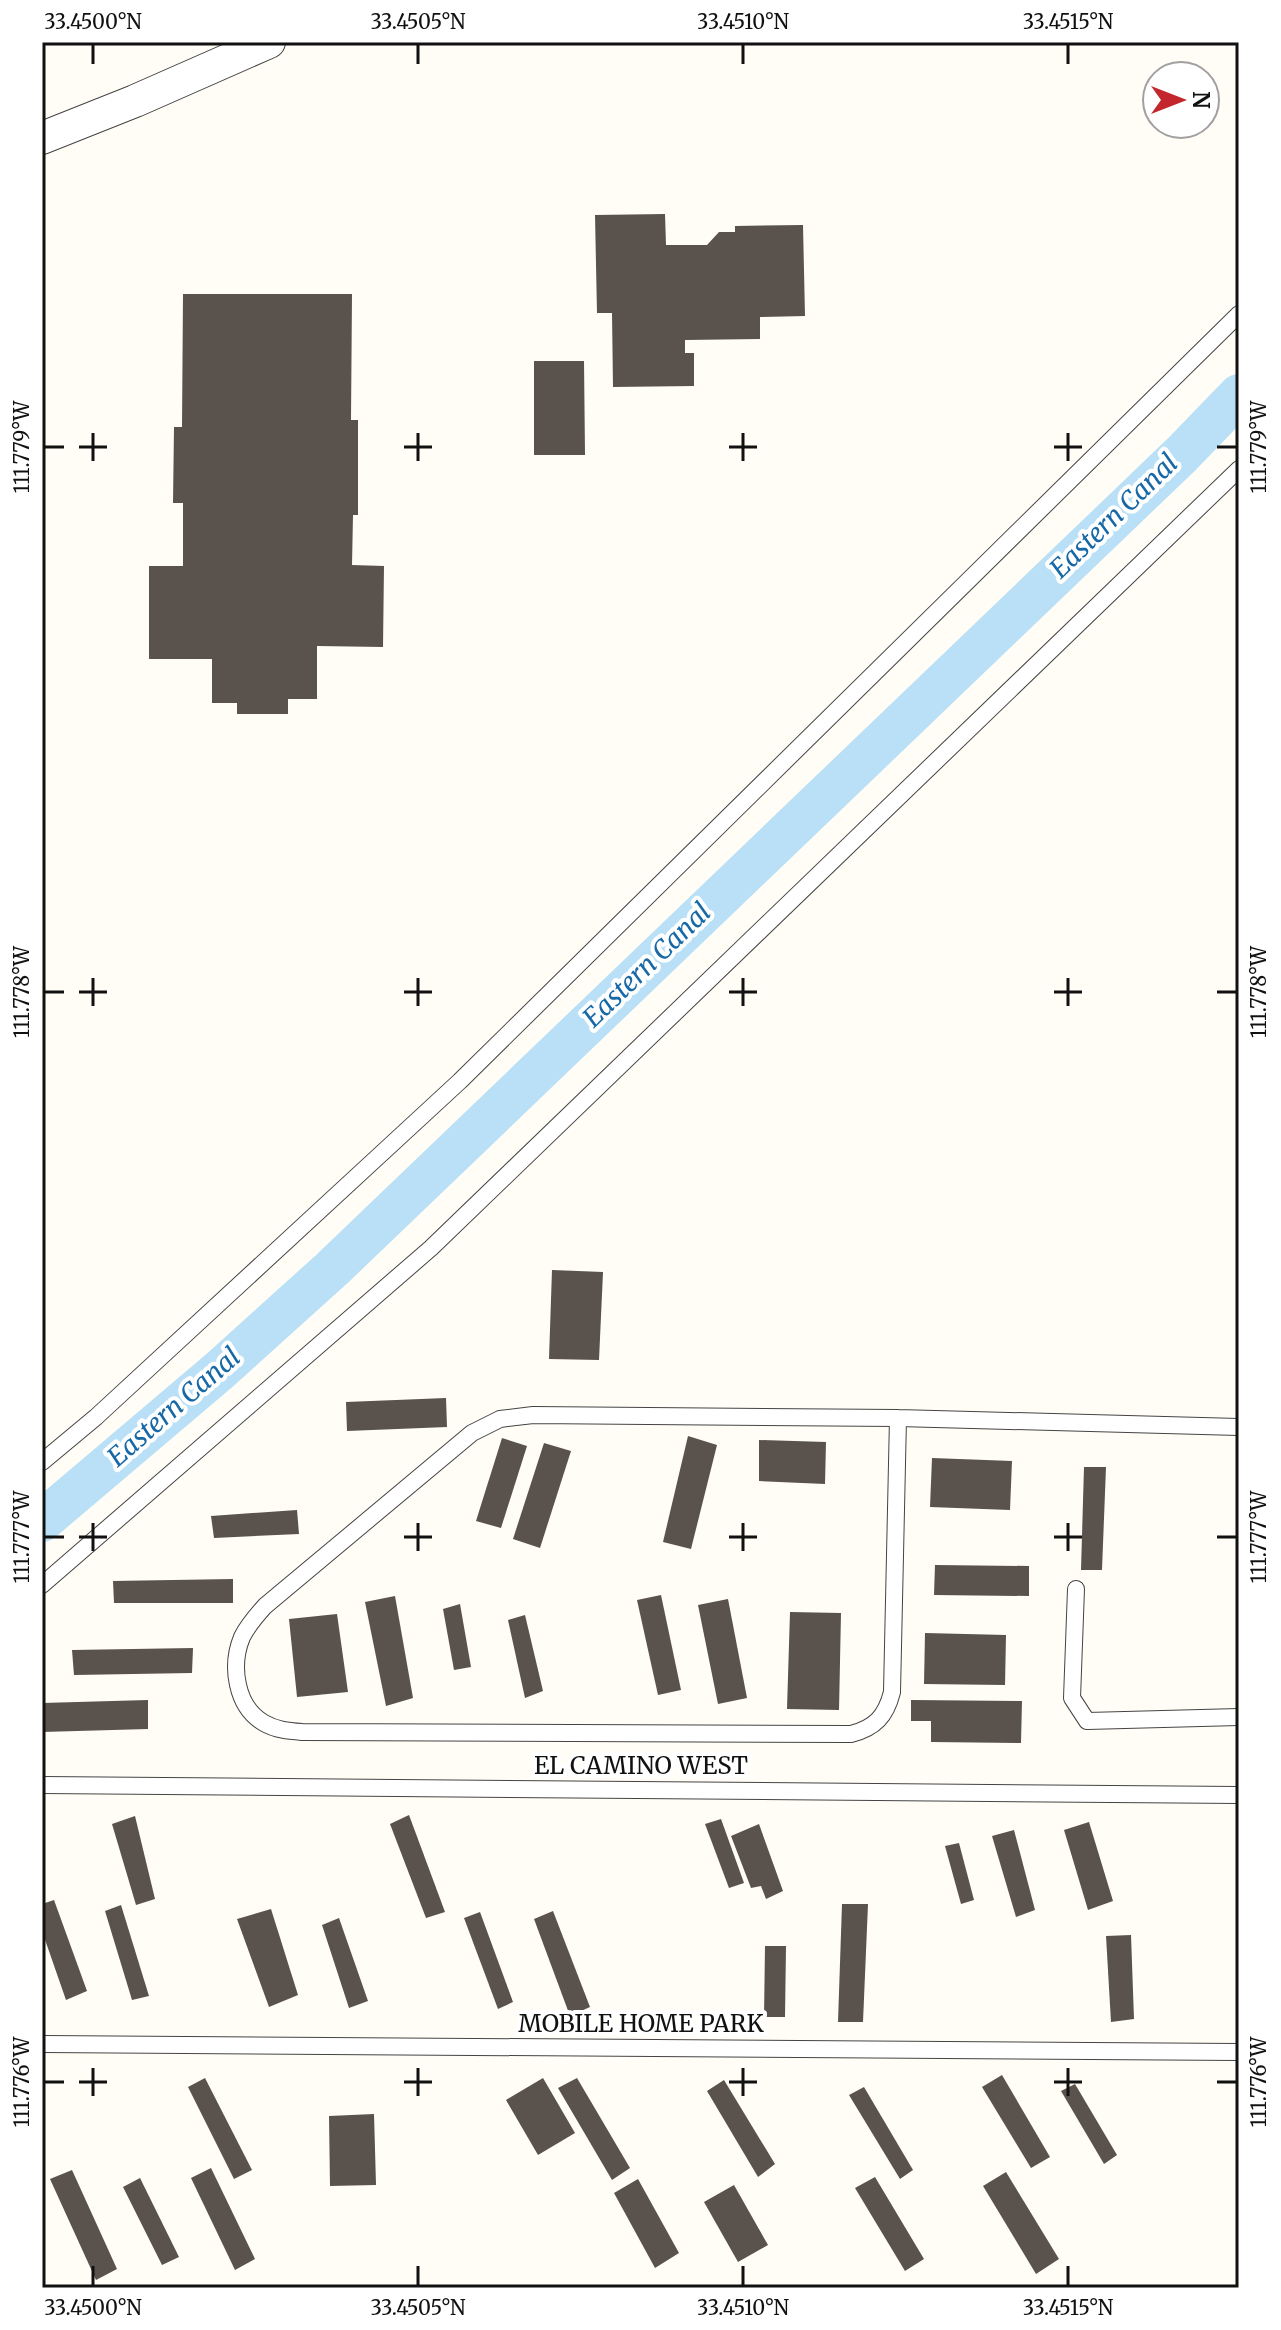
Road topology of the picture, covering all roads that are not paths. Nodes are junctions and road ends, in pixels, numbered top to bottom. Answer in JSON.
{"nodes":[{"id":1,"x":269,"y":42,"type":"edge"},
{"id":2,"x":42,"y":138,"type":"edge"},
{"id":3,"x":1239,"y":314,"type":"edge"},
{"id":4,"x":1239,"y":469,"type":"edge"},
{"id":5,"x":898,"y":1418,"type":"junction"},
{"id":6,"x":1239,"y":1427,"type":"edge"},
{"id":7,"x":42,"y":1462,"type":"edge"},
{"id":8,"x":42,"y":1585,"type":"edge"},
{"id":9,"x":1076,"y":1589,"type":"dead end"},
{"id":10,"x":1239,"y":1717,"type":"edge"},
{"id":11,"x":42,"y":1785,"type":"edge"},
{"id":12,"x":1239,"y":1795,"type":"edge"},
{"id":13,"x":42,"y":2044,"type":"edge"},
{"id":14,"x":1239,"y":2052,"type":"edge"}],
"edges":[{"from":1,"to":2,"type":"street"},
{"from":3,"to":7,"type":"lane"},
{"from":4,"to":8,"type":"lane"},
{"from":5,"to":5,"type":"lane"},
{"from":5,"to":6,"type":"lane"},
{"from":9,"to":10,"type":"lane"},
{"from":11,"to":12,"type":"lane","name":"EL CAMINO WEST"},
{"from":13,"to":14,"type":"lane","name":"MOBILE HOME PARK"}]}
